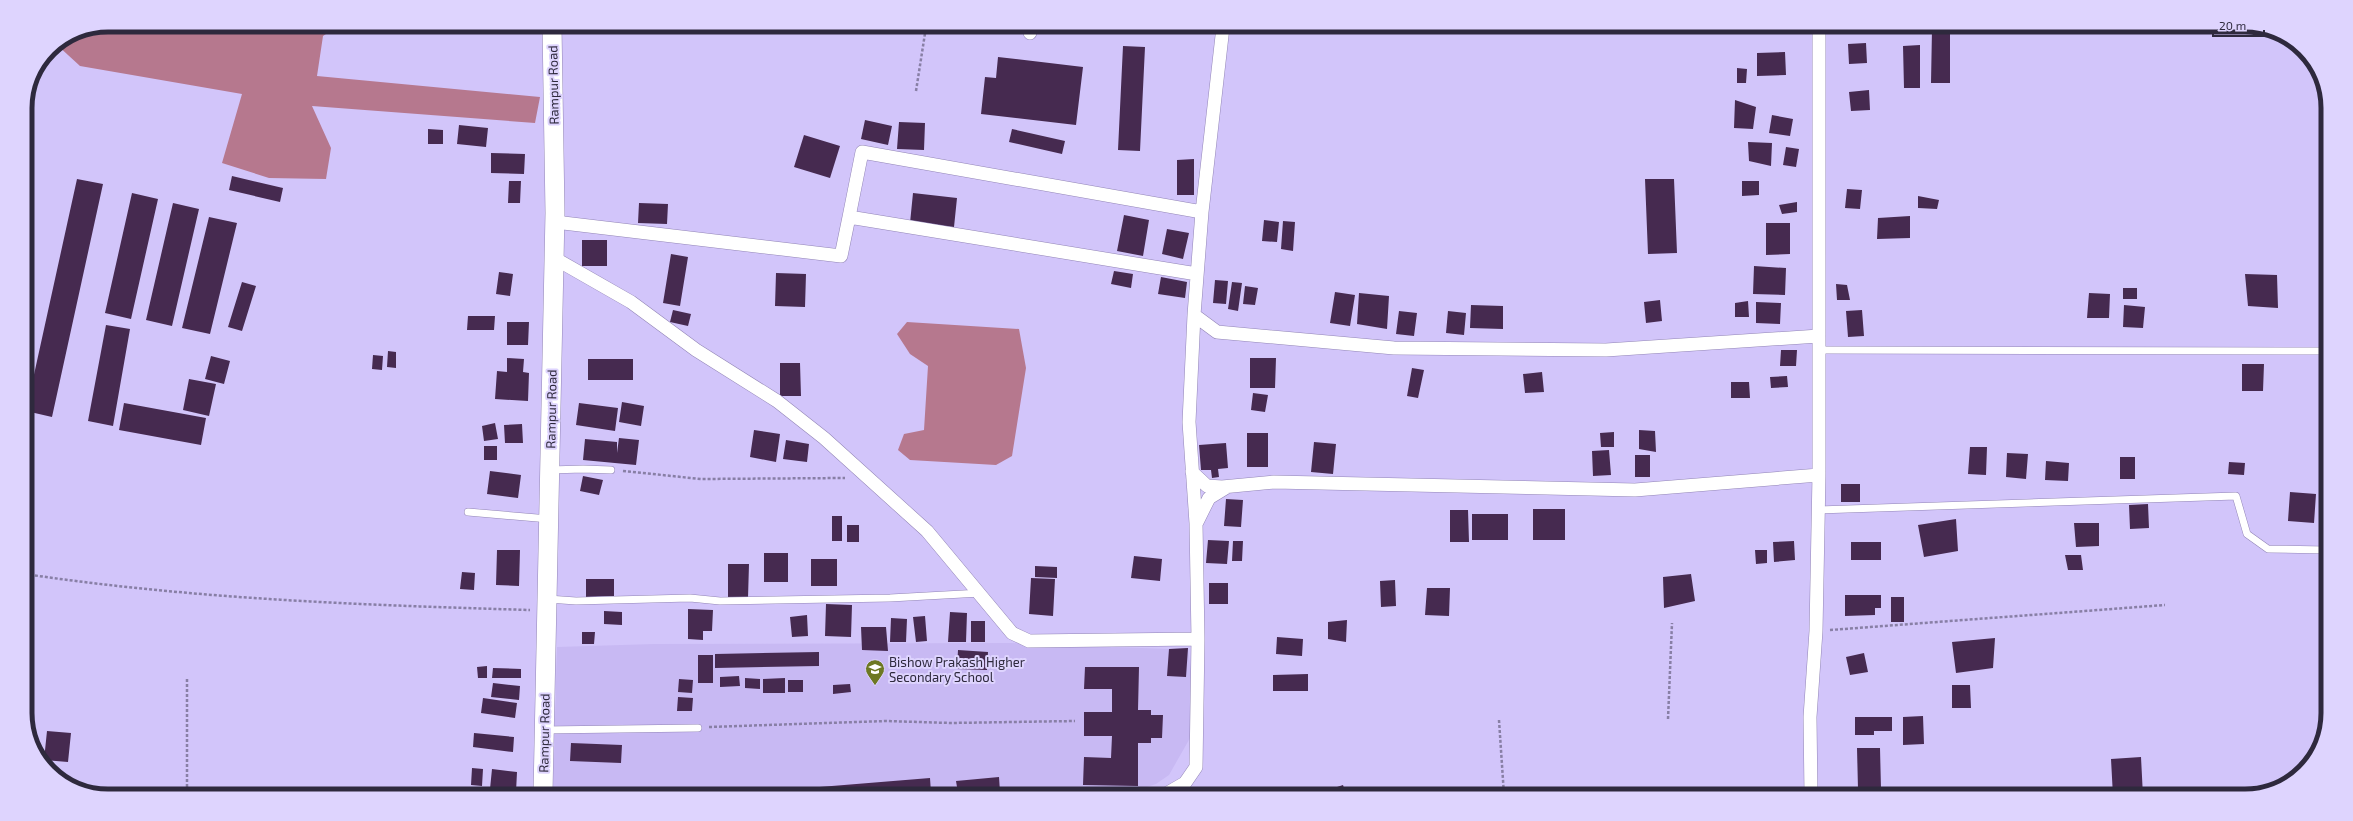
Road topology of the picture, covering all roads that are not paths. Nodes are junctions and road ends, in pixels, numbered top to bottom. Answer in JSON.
{"nodes":[{"id":1,"x":552,"y":32,"type":"edge"},
{"id":2,"x":1222,"y":32,"type":"edge"},
{"id":3,"x":1819,"y":32,"type":"edge"},
{"id":4,"x":1202,"y":212,"type":"junction"},
{"id":5,"x":849,"y":217,"type":"junction"},
{"id":6,"x":555,"y":222,"type":"junction"},
{"id":7,"x":554,"y":258,"type":"junction"},
{"id":8,"x":1197,"y":274,"type":"junction"},
{"id":9,"x":1194,"y":315,"type":"junction"},
{"id":10,"x":1819,"y":336,"type":"junction"},
{"id":11,"x":1819,"y":350,"type":"junction"},
{"id":12,"x":2321,"y":351,"type":"edge"},
{"id":13,"x":550,"y":470,"type":"junction"},
{"id":14,"x":611,"y":470,"type":"road end"},
{"id":15,"x":1192,"y":472,"type":"junction"},
{"id":16,"x":1819,"y":475,"type":"junction"},
{"id":17,"x":1228,"y":487,"type":"junction"},
{"id":18,"x":1818,"y":510,"type":"junction"},
{"id":19,"x":468,"y":512,"type":"dead end"},
{"id":20,"x":549,"y":520,"type":"junction"},
{"id":21,"x":1196,"y":523,"type":"junction"},
{"id":22,"x":2321,"y":550,"type":"edge"},
{"id":23,"x":981,"y":594,"type":"junction"},
{"id":24,"x":547,"y":605,"type":"junction"},
{"id":25,"x":1198,"y":639,"type":"junction"},
{"id":26,"x":698,"y":728,"type":"road end"},
{"id":27,"x":544,"y":730,"type":"junction"},
{"id":28,"x":543,"y":789,"type":"edge"},
{"id":29,"x":1175,"y":789,"type":"edge"},
{"id":30,"x":1811,"y":789,"type":"edge"}],
"edges":[{"from":1,"to":6,"type":"main road","name":"Rampur Road"},
{"from":2,"to":4,"type":"street"},
{"from":3,"to":10,"type":"street"},
{"from":4,"to":5,"type":"street"},
{"from":4,"to":8,"type":"street"},
{"from":5,"to":6,"type":"street"},
{"from":5,"to":8,"type":"street"},
{"from":6,"to":7,"type":"main road","name":"Rampur Road"},
{"from":7,"to":13,"type":"main road","name":"Rampur Road"},
{"from":7,"to":23,"type":"street"},
{"from":8,"to":9,"type":"street"},
{"from":9,"to":10,"type":"street"},
{"from":9,"to":15,"type":"street"},
{"from":10,"to":11,"type":"street"},
{"from":11,"to":12,"type":"lane"},
{"from":11,"to":16,"type":"street"},
{"from":13,"to":14,"type":"lane"},
{"from":13,"to":20,"type":"main road","name":"Rampur Road"},
{"from":15,"to":17,"type":"street"},
{"from":15,"to":21,"type":"street"},
{"from":16,"to":17,"type":"street"},
{"from":16,"to":18,"type":"street"},
{"from":17,"to":21,"type":"street"},
{"from":18,"to":22,"type":"lane"},
{"from":18,"to":30,"type":"street"},
{"from":19,"to":20,"type":"lane"},
{"from":20,"to":24,"type":"main road","name":"Rampur Road"},
{"from":21,"to":25,"type":"street"},
{"from":23,"to":24,"type":"lane"},
{"from":23,"to":25,"type":"street"},
{"from":24,"to":27,"type":"main road","name":"Rampur Road"},
{"from":25,"to":29,"type":"street"},
{"from":26,"to":27,"type":"lane"},
{"from":27,"to":28,"type":"main road","name":"Rampur Road"}]}
